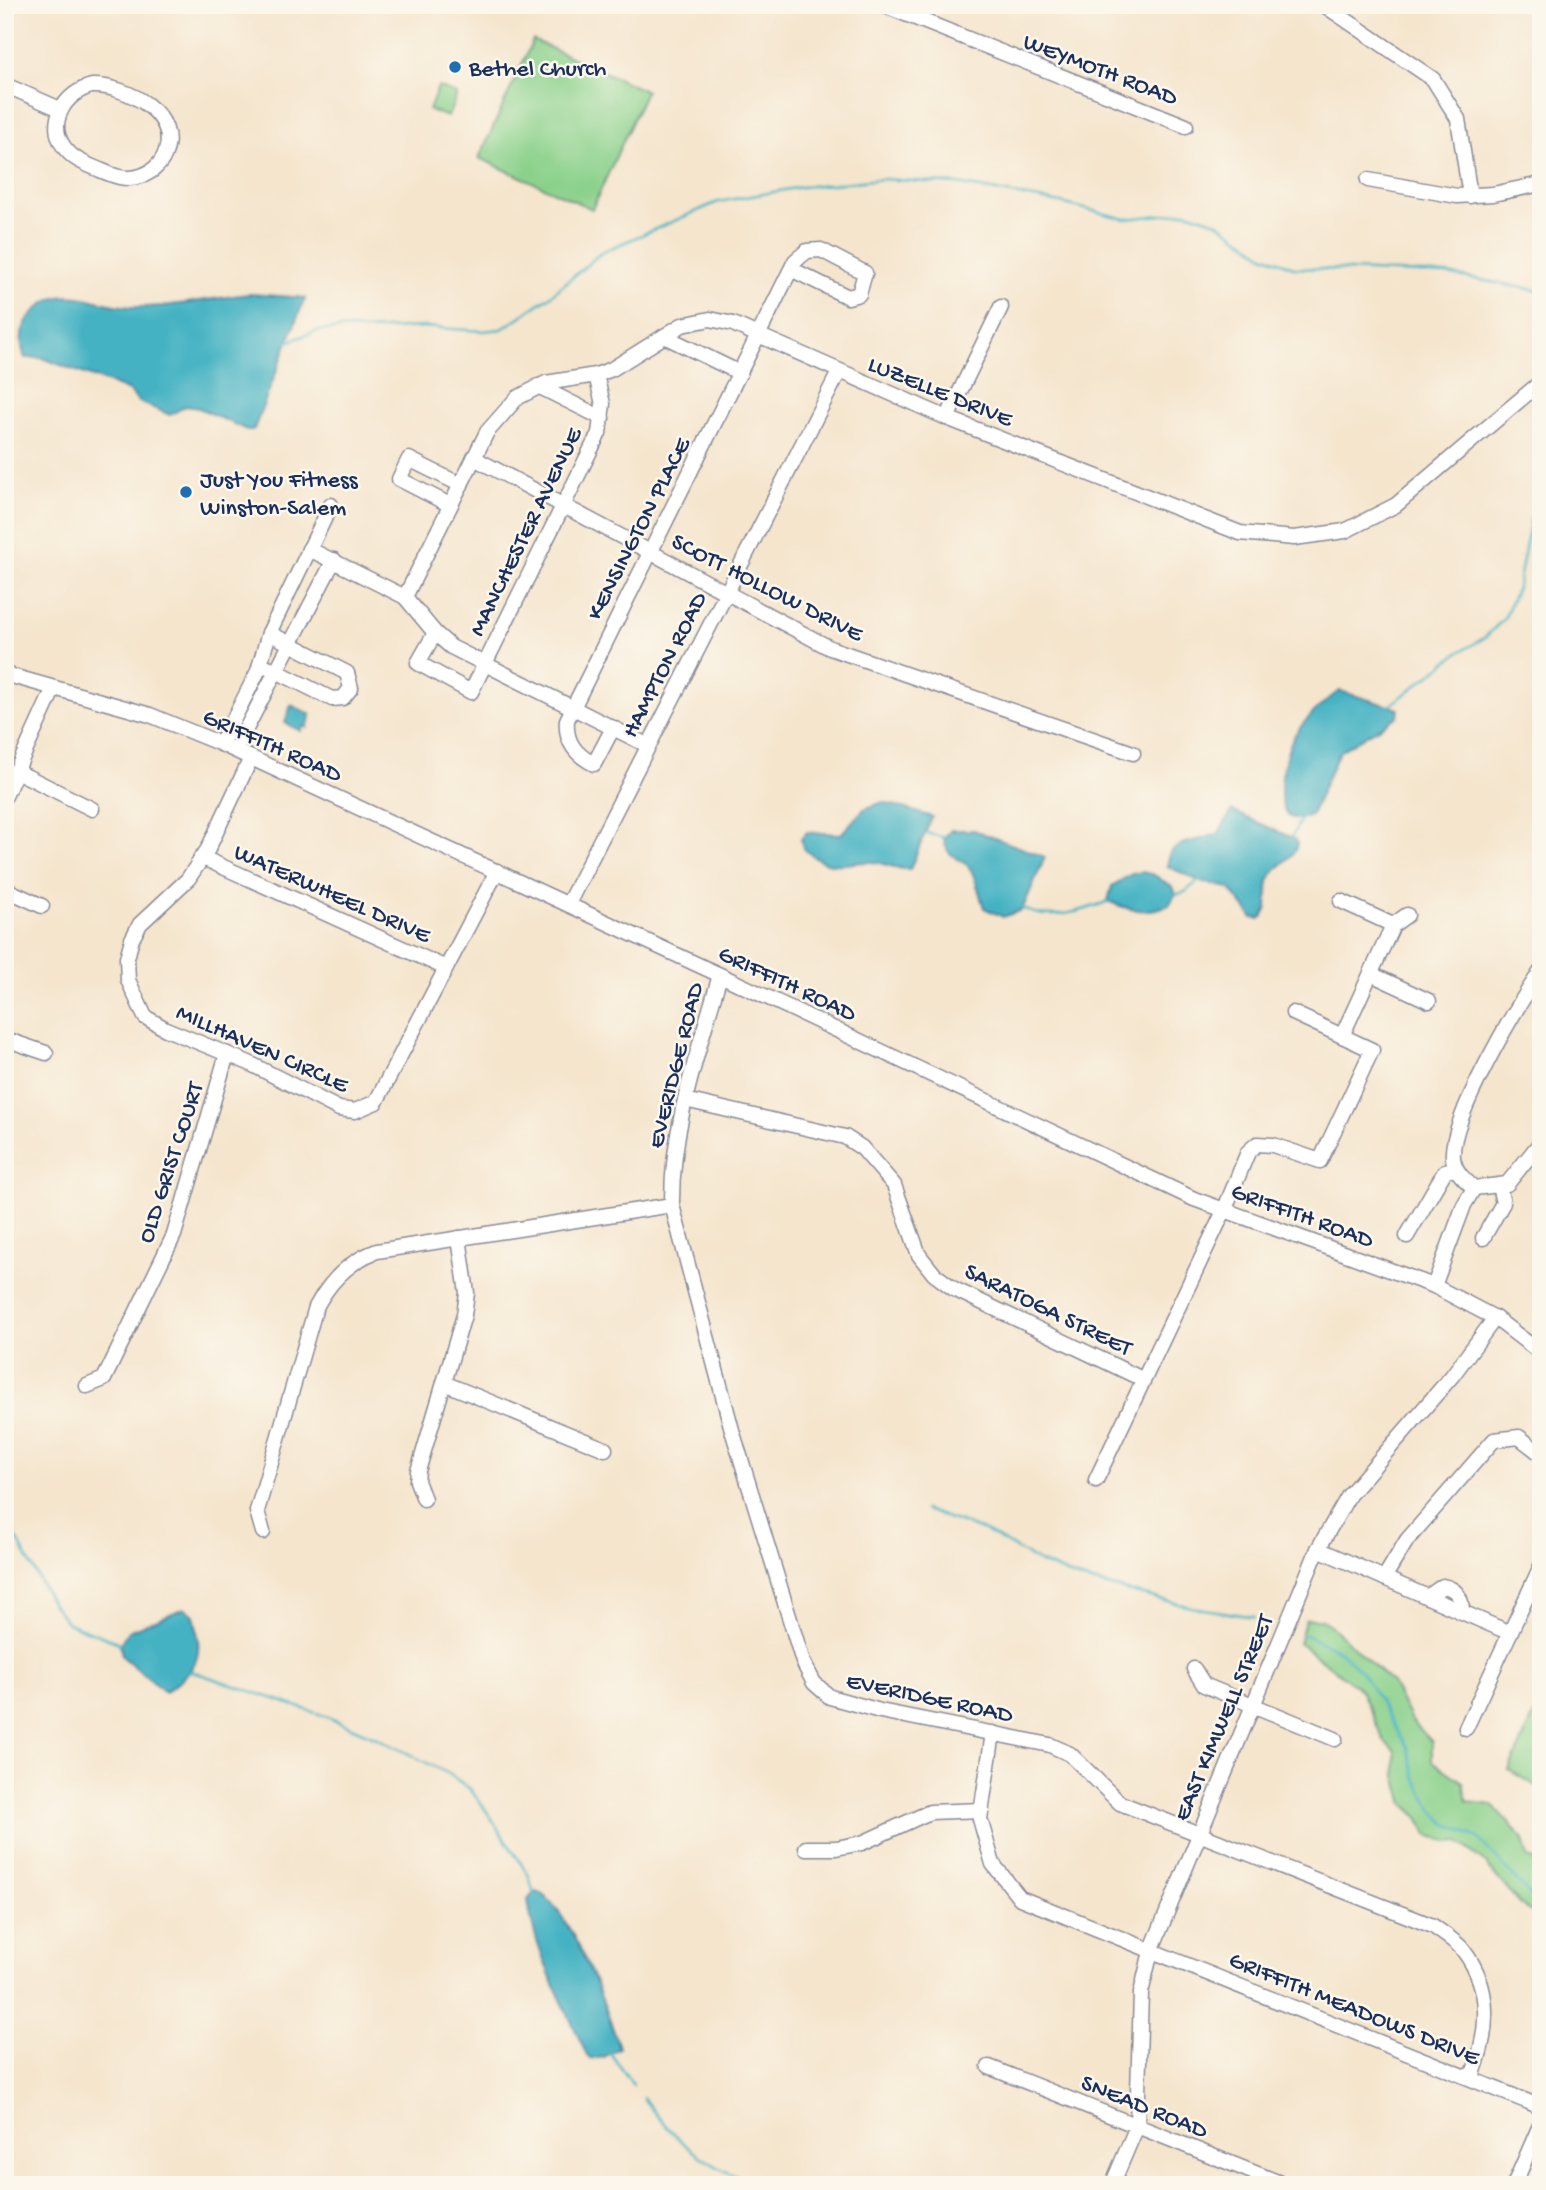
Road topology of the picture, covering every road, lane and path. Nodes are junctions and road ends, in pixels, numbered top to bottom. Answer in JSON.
{"nodes":[{"id":1,"x":883,"y":5,"type":"edge"},
{"id":2,"x":1324,"y":5,"type":"edge"},
{"id":3,"x":5,"y":85,"type":"edge"},
{"id":4,"x":60,"y":109,"type":"junction"},
{"id":5,"x":1186,"y":126,"type":"dead end"},
{"id":6,"x":1368,"y":180,"type":"dead end"},
{"id":7,"x":1541,"y":184,"type":"edge"},
{"id":8,"x":1470,"y":195,"type":"junction"},
{"id":9,"x":791,"y":269,"type":"junction"},
{"id":10,"x":1001,"y":307,"type":"dead end"},
{"id":11,"x":664,"y":336,"type":"junction"},
{"id":12,"x":759,"y":336,"type":"junction"},
{"id":13,"x":839,"y":372,"type":"junction"},
{"id":14,"x":740,"y":373,"type":"junction"},
{"id":15,"x":596,"y":375,"type":"junction"},
{"id":16,"x":1541,"y":382,"type":"edge"},
{"id":17,"x":538,"y":386,"type":"junction"},
{"id":18,"x":602,"y":418,"type":"junction"},
{"id":19,"x":947,"y":418,"type":"junction"},
{"id":20,"x":474,"y":458,"type":"junction"},
{"id":21,"x":461,"y":485,"type":"junction"},
{"id":22,"x":331,"y":505,"type":"dead end"},
{"id":23,"x":450,"y":505,"type":"junction"},
{"id":24,"x":564,"y":506,"type":"junction"},
{"id":25,"x":309,"y":549,"type":"junction"},
{"id":26,"x":649,"y":552,"type":"junction"},
{"id":27,"x":334,"y":560,"type":"junction"},
{"id":28,"x":726,"y":593,"type":"junction"},
{"id":29,"x":405,"y":597,"type":"junction"},
{"id":30,"x":269,"y":633,"type":"junction"},
{"id":31,"x":435,"y":633,"type":"junction"},
{"id":32,"x":292,"y":645,"type":"junction"},
{"id":33,"x":261,"y":663,"type":"junction"},
{"id":34,"x":485,"y":665,"type":"junction"},
{"id":35,"x":275,"y":670,"type":"junction"},
{"id":36,"x":5,"y":674,"type":"edge"},
{"id":37,"x":54,"y":688,"type":"junction"},
{"id":38,"x":573,"y":709,"type":"junction"},
{"id":39,"x":613,"y":728,"type":"junction"},
{"id":40,"x":647,"y":745,"type":"junction"},
{"id":41,"x":237,"y":752,"type":"junction"},
{"id":42,"x":1133,"y":753,"type":"dead end"},
{"id":43,"x":16,"y":771,"type":"junction"},
{"id":44,"x":5,"y":796,"type":"edge"},
{"id":45,"x":92,"y":809,"type":"dead end"},
{"id":46,"x":201,"y":857,"type":"junction"},
{"id":47,"x":497,"y":871,"type":"junction"},
{"id":48,"x":5,"y":889,"type":"edge"},
{"id":49,"x":1341,"y":901,"type":"dead end"},
{"id":50,"x":568,"y":904,"type":"junction"},
{"id":51,"x":42,"y":906,"type":"dead end"},
{"id":52,"x":1406,"y":915,"type":"dead end"},
{"id":53,"x":1393,"y":925,"type":"junction"},
{"id":54,"x":446,"y":968,"type":"junction"},
{"id":55,"x":1541,"y":971,"type":"edge"},
{"id":56,"x":1371,"y":974,"type":"junction"},
{"id":57,"x":720,"y":975,"type":"junction"},
{"id":58,"x":1429,"y":1001,"type":"dead end"},
{"id":59,"x":1293,"y":1013,"type":"dead end"},
{"id":60,"x":1342,"y":1036,"type":"junction"},
{"id":61,"x":5,"y":1039,"type":"edge"},
{"id":62,"x":46,"y":1053,"type":"dead end"},
{"id":63,"x":227,"y":1054,"type":"junction"},
{"id":64,"x":685,"y":1100,"type":"junction"},
{"id":65,"x":1541,"y":1142,"type":"edge"},
{"id":66,"x":1456,"y":1169,"type":"junction"},
{"id":67,"x":1499,"y":1186,"type":"junction"},
{"id":68,"x":1474,"y":1188,"type":"junction"},
{"id":69,"x":672,"y":1205,"type":"junction"},
{"id":70,"x":1224,"y":1211,"type":"junction"},
{"id":71,"x":1407,"y":1236,"type":"dead end"},
{"id":72,"x":459,"y":1238,"type":"junction"},
{"id":73,"x":1483,"y":1238,"type":"dead end"},
{"id":74,"x":1434,"y":1286,"type":"junction"},
{"id":75,"x":1495,"y":1318,"type":"junction"},
{"id":76,"x":1541,"y":1353,"type":"edge"},
{"id":77,"x":1142,"y":1379,"type":"junction"},
{"id":78,"x":444,"y":1383,"type":"junction"},
{"id":79,"x":87,"y":1385,"type":"dead end"},
{"id":80,"x":605,"y":1449,"type":"dead end"},
{"id":81,"x":1541,"y":1454,"type":"edge"},
{"id":82,"x":1096,"y":1480,"type":"dead end"},
{"id":83,"x":424,"y":1499,"type":"dead end"},
{"id":84,"x":262,"y":1532,"type":"dead end"},
{"id":85,"x":1318,"y":1549,"type":"junction"},
{"id":86,"x":1541,"y":1566,"type":"edge"},
{"id":87,"x":1384,"y":1578,"type":"junction"},
{"id":88,"x":1510,"y":1633,"type":"junction"},
{"id":89,"x":1194,"y":1670,"type":"dead end"},
{"id":90,"x":1251,"y":1705,"type":"junction"},
{"id":91,"x":1466,"y":1728,"type":"dead end"},
{"id":92,"x":993,"y":1734,"type":"junction"},
{"id":93,"x":1335,"y":1739,"type":"dead end"},
{"id":94,"x":982,"y":1810,"type":"junction"},
{"id":95,"x":1199,"y":1832,"type":"junction"},
{"id":96,"x":806,"y":1849,"type":"dead end"},
{"id":97,"x":1151,"y":1951,"type":"junction"},
{"id":98,"x":989,"y":2067,"type":"dead end"},
{"id":99,"x":1472,"y":2077,"type":"junction"},
{"id":100,"x":1541,"y":2107,"type":"edge"},
{"id":101,"x":1541,"y":2123,"type":"edge"},
{"id":102,"x":1137,"y":2126,"type":"junction"},
{"id":103,"x":1112,"y":2185,"type":"edge"},
{"id":104,"x":1285,"y":2185,"type":"edge"},
{"id":105,"x":1514,"y":2185,"type":"edge"}],
"edges":[{"from":1,"to":5,"type":"street","name":"WEYMOTH ROAD"},
{"from":2,"to":8,"type":"street"},
{"from":3,"to":4,"type":"street"},
{"from":4,"to":4,"type":"street"},
{"from":6,"to":8,"type":"street"},
{"from":7,"to":8,"type":"street"},
{"from":9,"to":9,"type":"street","name":"KENSINGTON PLACE"},
{"from":9,"to":12,"type":"street","name":"KENSINGTON PLACE"},
{"from":10,"to":19,"type":"street"},
{"from":11,"to":12,"type":"street","name":"LUZELLE DRIVE"},
{"from":11,"to":14,"type":"street"},
{"from":11,"to":15,"type":"street","name":"LUZELLE DRIVE"},
{"from":12,"to":13,"type":"street","name":"LUZELLE DRIVE"},
{"from":12,"to":14,"type":"street","name":"KENSINGTON PLACE"},
{"from":13,"to":19,"type":"street","name":"LUZELLE DRIVE"},
{"from":13,"to":28,"type":"street","name":"HAMPTON ROAD"},
{"from":14,"to":26,"type":"street","name":"KENSINGTON PLACE"},
{"from":15,"to":17,"type":"street","name":"LUZELLE DRIVE"},
{"from":15,"to":18,"type":"street","name":"MANCHESTER AVENUE"},
{"from":16,"to":19,"type":"street","name":"LUZELLE DRIVE"},
{"from":17,"to":18,"type":"street"},
{"from":17,"to":20,"type":"street","name":"LUZELLE DRIVE"},
{"from":18,"to":24,"type":"street","name":"MANCHESTER AVENUE"},
{"from":20,"to":21,"type":"street","name":"LUZELLE DRIVE"},
{"from":20,"to":24,"type":"street","name":"SCOTT HOLLOW DRIVE"},
{"from":21,"to":23,"type":"street","name":"LUZELLE DRIVE"},
{"from":21,"to":23,"type":"street"},
{"from":22,"to":25,"type":"street"},
{"from":23,"to":29,"type":"street","name":"LUZELLE DRIVE"},
{"from":24,"to":26,"type":"street","name":"SCOTT HOLLOW DRIVE"},
{"from":24,"to":34,"type":"street","name":"MANCHESTER AVENUE"},
{"from":25,"to":27,"type":"street"},
{"from":25,"to":30,"type":"street"},
{"from":26,"to":28,"type":"street","name":"SCOTT HOLLOW DRIVE"},
{"from":26,"to":38,"type":"street","name":"KENSINGTON PLACE"},
{"from":27,"to":29,"type":"street"},
{"from":27,"to":32,"type":"street"},
{"from":28,"to":40,"type":"street","name":"HAMPTON ROAD"},
{"from":28,"to":42,"type":"street","name":"SCOTT HOLLOW DRIVE"},
{"from":29,"to":31,"type":"street"},
{"from":30,"to":32,"type":"street"},
{"from":30,"to":33,"type":"street"},
{"from":31,"to":34,"type":"street"},
{"from":31,"to":34,"type":"street","name":"MANCHESTER AVENUE"},
{"from":32,"to":35,"type":"street"},
{"from":32,"to":35,"type":"street"},
{"from":33,"to":35,"type":"street"},
{"from":33,"to":41,"type":"street"},
{"from":34,"to":38,"type":"street"},
{"from":35,"to":41,"type":"street"},
{"from":36,"to":37,"type":"street","name":"GRIFFITH ROAD"},
{"from":37,"to":41,"type":"street","name":"GRIFFITH ROAD"},
{"from":37,"to":43,"type":"street"},
{"from":38,"to":39,"type":"street"},
{"from":38,"to":39,"type":"street","name":"KENSINGTON PLACE"},
{"from":39,"to":40,"type":"street"},
{"from":40,"to":50,"type":"street","name":"HAMPTON ROAD"},
{"from":41,"to":46,"type":"street","name":"MILLHAVEN CIRCLE"},
{"from":41,"to":47,"type":"street","name":"GRIFFITH ROAD"},
{"from":43,"to":44,"type":"street"},
{"from":43,"to":45,"type":"street"},
{"from":46,"to":54,"type":"street","name":"WATERWHEEL DRIVE"},
{"from":46,"to":63,"type":"street","name":"MILLHAVEN CIRCLE"},
{"from":47,"to":50,"type":"street","name":"GRIFFITH ROAD"},
{"from":47,"to":54,"type":"street","name":"MILLHAVEN CIRCLE"},
{"from":48,"to":51,"type":"street"},
{"from":49,"to":53,"type":"street"},
{"from":50,"to":57,"type":"street","name":"GRIFFITH ROAD"},
{"from":52,"to":53,"type":"street"},
{"from":53,"to":56,"type":"street"},
{"from":54,"to":63,"type":"street","name":"MILLHAVEN CIRCLE"},
{"from":55,"to":66,"type":"street"},
{"from":56,"to":58,"type":"street"},
{"from":56,"to":60,"type":"street"},
{"from":57,"to":64,"type":"street","name":"EVERIDGE ROAD"},
{"from":57,"to":70,"type":"street","name":"GRIFFITH ROAD"},
{"from":59,"to":60,"type":"street"},
{"from":60,"to":70,"type":"street"},
{"from":61,"to":62,"type":"street"},
{"from":63,"to":79,"type":"street","name":"OLD GRIST COURT"},
{"from":64,"to":69,"type":"street","name":"EVERIDGE ROAD"},
{"from":64,"to":77,"type":"street","name":"SARATOGA STREET"},
{"from":65,"to":67,"type":"street"},
{"from":66,"to":68,"type":"street"},
{"from":66,"to":71,"type":"street"},
{"from":67,"to":68,"type":"street"},
{"from":67,"to":73,"type":"street"},
{"from":68,"to":74,"type":"street"},
{"from":69,"to":72,"type":"street"},
{"from":69,"to":92,"type":"street","name":"EVERIDGE ROAD"},
{"from":70,"to":74,"type":"street","name":"GRIFFITH ROAD"},
{"from":70,"to":77,"type":"street"},
{"from":72,"to":78,"type":"street"},
{"from":72,"to":84,"type":"street"},
{"from":74,"to":75,"type":"street","name":"GRIFFITH ROAD"},
{"from":75,"to":76,"type":"street","name":"GRIFFITH ROAD"},
{"from":75,"to":85,"type":"street","name":"EAST KIMWELL STREET"},
{"from":77,"to":82,"type":"street"},
{"from":78,"to":80,"type":"street"},
{"from":78,"to":83,"type":"street"},
{"from":81,"to":87,"type":"street"},
{"from":85,"to":87,"type":"street"},
{"from":85,"to":90,"type":"street","name":"EAST KIMWELL STREET"},
{"from":86,"to":88,"type":"street"},
{"from":87,"to":88,"type":"street"},
{"from":88,"to":91,"type":"street"},
{"from":89,"to":90,"type":"street"},
{"from":90,"to":93,"type":"street"},
{"from":90,"to":95,"type":"street","name":"EAST KIMWELL STREET"},
{"from":92,"to":94,"type":"street","name":"GRIFFITH MEADOWS DRIVE"},
{"from":92,"to":95,"type":"street","name":"EVERIDGE ROAD"},
{"from":94,"to":96,"type":"street"},
{"from":94,"to":97,"type":"street","name":"GRIFFITH MEADOWS DRIVE"},
{"from":95,"to":97,"type":"street","name":"EAST KIMWELL STREET"},
{"from":95,"to":99,"type":"street","name":"EVERIDGE ROAD"},
{"from":97,"to":99,"type":"street","name":"GRIFFITH MEADOWS DRIVE"},
{"from":97,"to":102,"type":"street","name":"EAST KIMWELL STREET"},
{"from":98,"to":102,"type":"street","name":"SNEAD ROAD"},
{"from":99,"to":100,"type":"street","name":"GRIFFITH MEADOWS DRIVE"},
{"from":101,"to":105,"type":"street"},
{"from":102,"to":103,"type":"street","name":"EAST KIMWELL STREET"},
{"from":102,"to":104,"type":"street","name":"SNEAD ROAD"}]}
